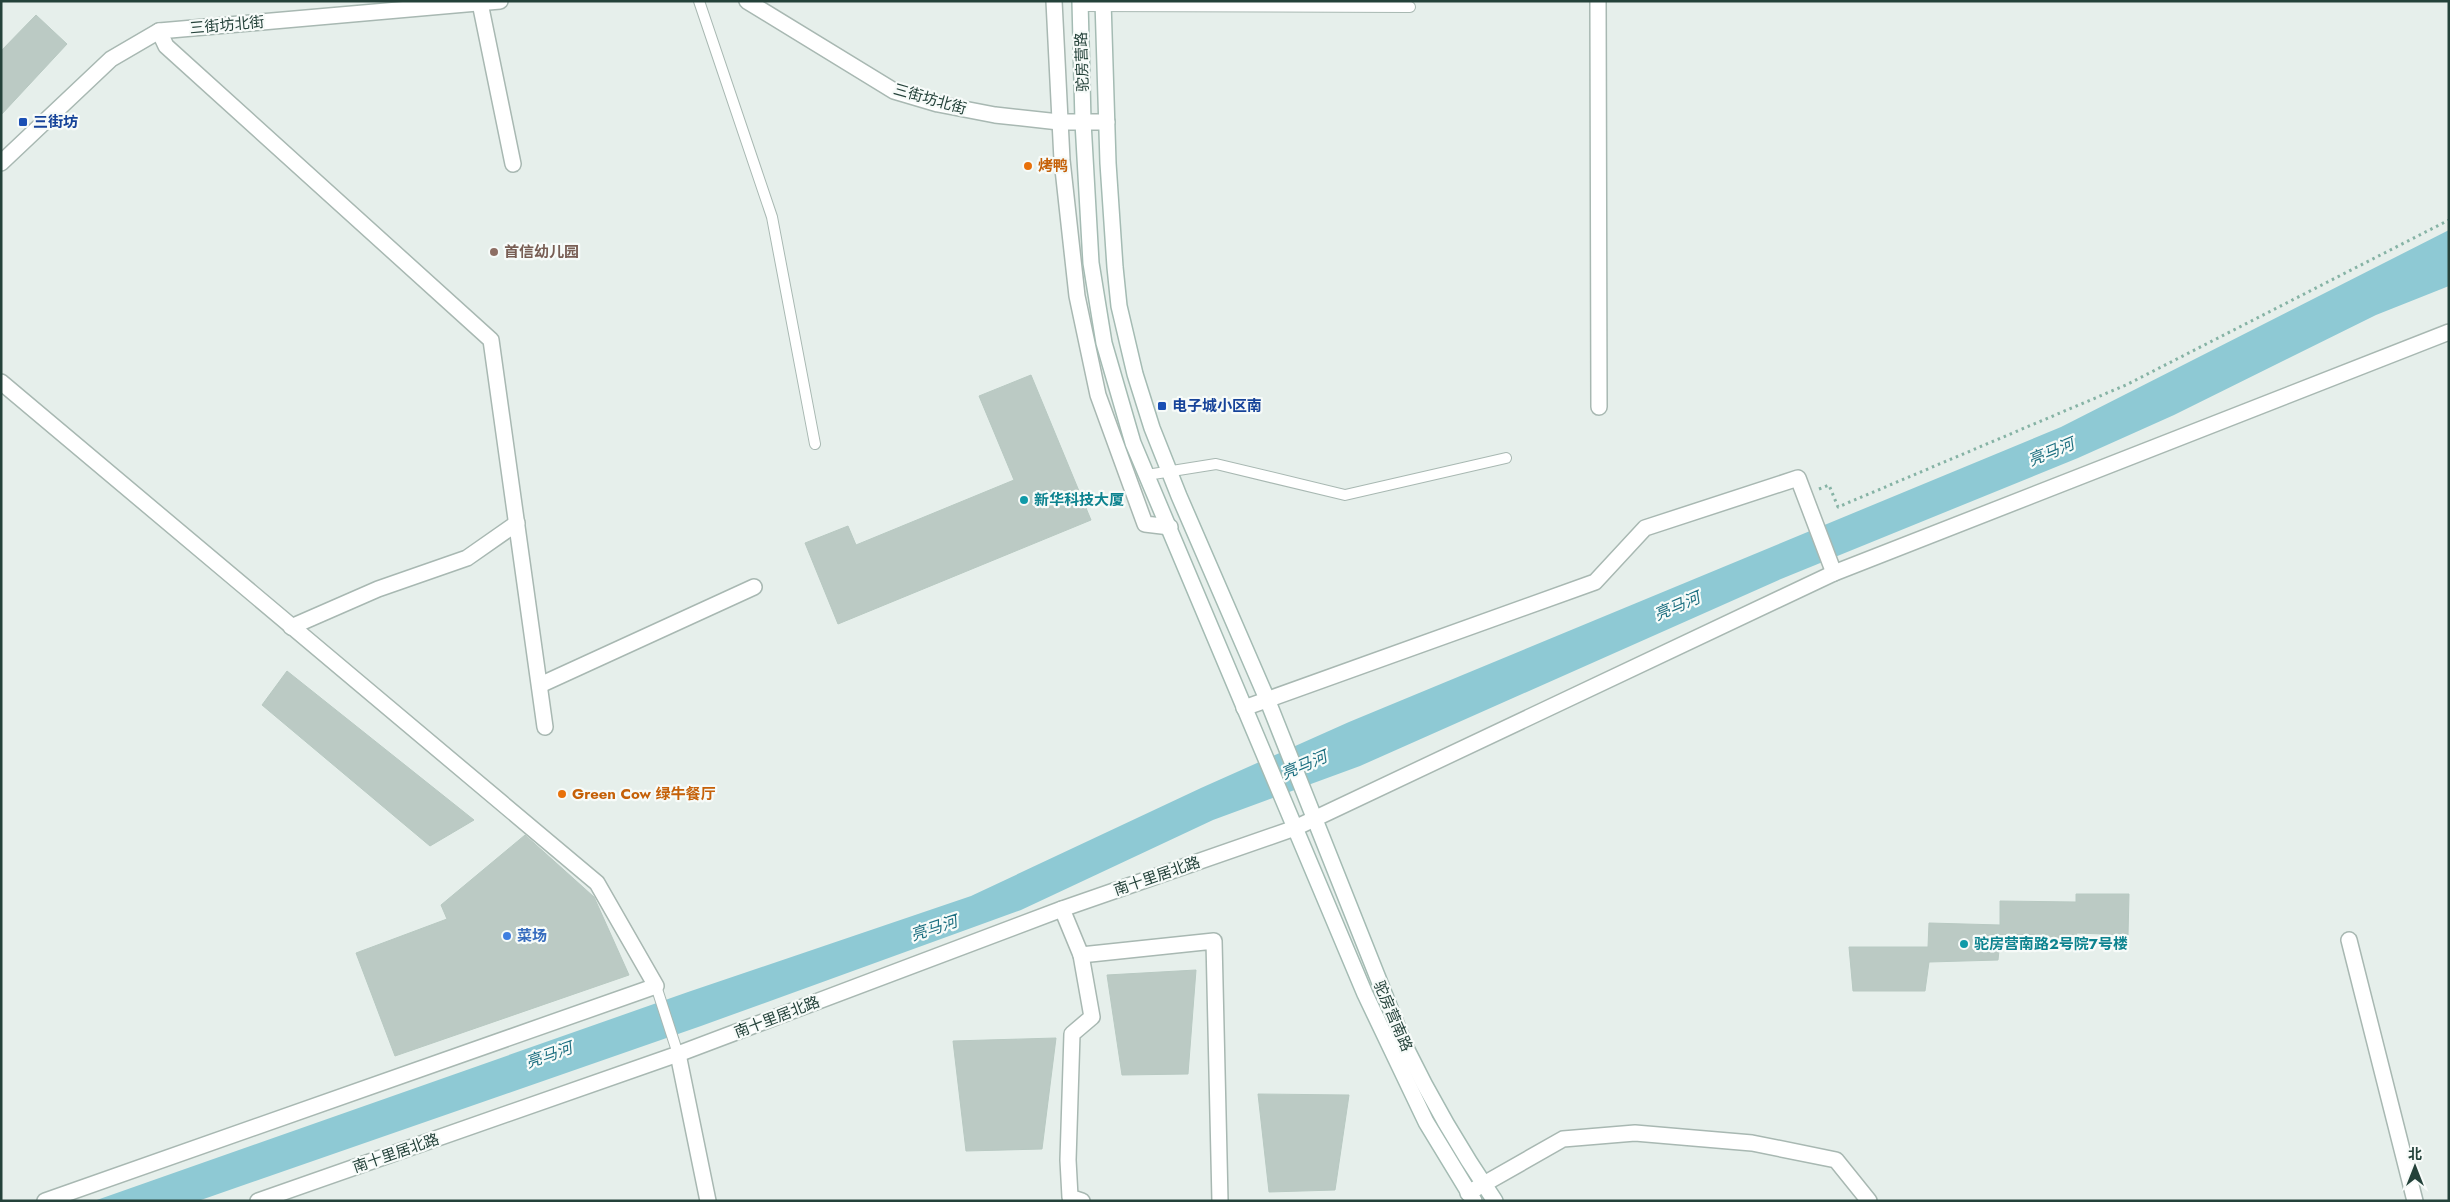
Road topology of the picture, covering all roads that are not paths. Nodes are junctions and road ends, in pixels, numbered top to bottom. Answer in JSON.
{"nodes":[{"id":1,"x":500,"y":1,"type":"edge"},
{"id":2,"x":699,"y":1,"type":"edge"},
{"id":3,"x":747,"y":1,"type":"edge"},
{"id":4,"x":1054,"y":1,"type":"edge"},
{"id":5,"x":1598,"y":1,"type":"edge"},
{"id":6,"x":480,"y":3,"type":"junction"},
{"id":7,"x":1080,"y":3,"type":"edge"},
{"id":8,"x":1104,"y":3,"type":"edge"},
{"id":9,"x":385,"y":6,"type":"edge"},
{"id":10,"x":1410,"y":7,"type":"dead end"},
{"id":11,"x":159,"y":31,"type":"junction"},
{"id":12,"x":1059,"y":122,"type":"junction"},
{"id":13,"x":1083,"y":122,"type":"junction"},
{"id":14,"x":1107,"y":122,"type":"junction"},
{"id":15,"x":1,"y":163,"type":"edge"},
{"id":16,"x":513,"y":164,"type":"dead end"},
{"id":17,"x":2449,"y":332,"type":"edge"},
{"id":18,"x":1,"y":382,"type":"edge"},
{"id":19,"x":1599,"y":407,"type":"dead end"},
{"id":20,"x":814,"y":444,"type":"dead end"},
{"id":21,"x":1506,"y":458,"type":"dead end"},
{"id":22,"x":1169,"y":471,"type":"junction"},
{"id":23,"x":1146,"y":475,"type":"junction"},
{"id":24,"x":517,"y":523,"type":"junction"},
{"id":25,"x":1170,"y":527,"type":"junction"},
{"id":26,"x":1834,"y":573,"type":"junction"},
{"id":27,"x":754,"y":587,"type":"dead end"},
{"id":28,"x":290,"y":627,"type":"junction"},
{"id":29,"x":540,"y":685,"type":"junction"},
{"id":30,"x":1267,"y":699,"type":"junction"},
{"id":31,"x":1244,"y":708,"type":"junction"},
{"id":32,"x":546,"y":727,"type":"dead end"},
{"id":33,"x":1316,"y":818,"type":"junction"},
{"id":34,"x":1295,"y":828,"type":"junction"},
{"id":35,"x":1062,"y":909,"type":"junction"},
{"id":36,"x":2349,"y":940,"type":"dead end"},
{"id":37,"x":1080,"y":955,"type":"junction"},
{"id":38,"x":656,"y":986,"type":"junction"},
{"id":39,"x":678,"y":1054,"type":"junction"},
{"id":40,"x":1484,"y":1184,"type":"junction"},
{"id":41,"x":1471,"y":1197,"type":"edge"},
{"id":42,"x":44,"y":1201,"type":"edge"},
{"id":43,"x":258,"y":1201,"type":"edge"},
{"id":44,"x":708,"y":1201,"type":"edge"},
{"id":45,"x":1082,"y":1201,"type":"edge"},
{"id":46,"x":1220,"y":1201,"type":"edge"},
{"id":47,"x":1495,"y":1201,"type":"edge"},
{"id":48,"x":1869,"y":1201,"type":"edge"},
{"id":49,"x":2415,"y":1201,"type":"edge"}],
"edges":[{"from":1,"to":6,"type":"street","name":"三街坊北街"},
{"from":2,"to":20,"type":"lane"},
{"from":3,"to":12,"type":"street","name":"三街坊北街"},
{"from":4,"to":12,"type":"street"},
{"from":5,"to":19,"type":"street"},
{"from":6,"to":9,"type":"street","name":"三街坊北街"},
{"from":6,"to":16,"type":"street"},
{"from":7,"to":8,"type":"lane"},
{"from":7,"to":13,"type":"street","name":"驼房营路"},
{"from":8,"to":10,"type":"lane"},
{"from":8,"to":14,"type":"street","name":"驼房营路"},
{"from":9,"to":11,"type":"street","name":"三街坊北街"},
{"from":11,"to":15,"type":"street","name":"三街坊北街"},
{"from":11,"to":24,"type":"street"},
{"from":12,"to":13,"type":"street","name":"三街坊北街"},
{"from":12,"to":25,"type":"street"},
{"from":13,"to":14,"type":"street","name":"三街坊北街"},
{"from":13,"to":23,"type":"street","name":"驼房营路"},
{"from":14,"to":22,"type":"street","name":"驼房营路"},
{"from":17,"to":26,"type":"street","name":"南十里居北路"},
{"from":18,"to":28,"type":"street"},
{"from":21,"to":22,"type":"lane"},
{"from":22,"to":23,"type":"lane"},
{"from":22,"to":30,"type":"street","name":"驼房营南路"},
{"from":23,"to":25,"type":"street","name":"驼房营南路"},
{"from":24,"to":28,"type":"street"},
{"from":24,"to":29,"type":"street"},
{"from":25,"to":31,"type":"street","name":"驼房营南路"},
{"from":26,"to":30,"type":"street"},
{"from":26,"to":33,"type":"street","name":"南十里居北路"},
{"from":27,"to":29,"type":"street"},
{"from":28,"to":38,"type":"street"},
{"from":29,"to":32,"type":"street"},
{"from":30,"to":31,"type":"street"},
{"from":30,"to":33,"type":"street","name":"驼房营南路"},
{"from":31,"to":34,"type":"street","name":"驼房营南路"},
{"from":33,"to":34,"type":"street","name":"南十里居北路"},
{"from":33,"to":40,"type":"street","name":"驼房营南路"},
{"from":34,"to":35,"type":"street","name":"南十里居北路"},
{"from":34,"to":41,"type":"street","name":"驼房营南路"},
{"from":35,"to":37,"type":"street"},
{"from":35,"to":39,"type":"street","name":"南十里居北路"},
{"from":36,"to":49,"type":"street"},
{"from":37,"to":45,"type":"street"},
{"from":37,"to":46,"type":"street"},
{"from":38,"to":39,"type":"lane"},
{"from":38,"to":42,"type":"street"},
{"from":39,"to":43,"type":"street","name":"南十里居北路"},
{"from":39,"to":44,"type":"street"},
{"from":40,"to":41,"type":"street"},
{"from":40,"to":47,"type":"street","name":"驼房营南路"},
{"from":40,"to":48,"type":"street"}]}
